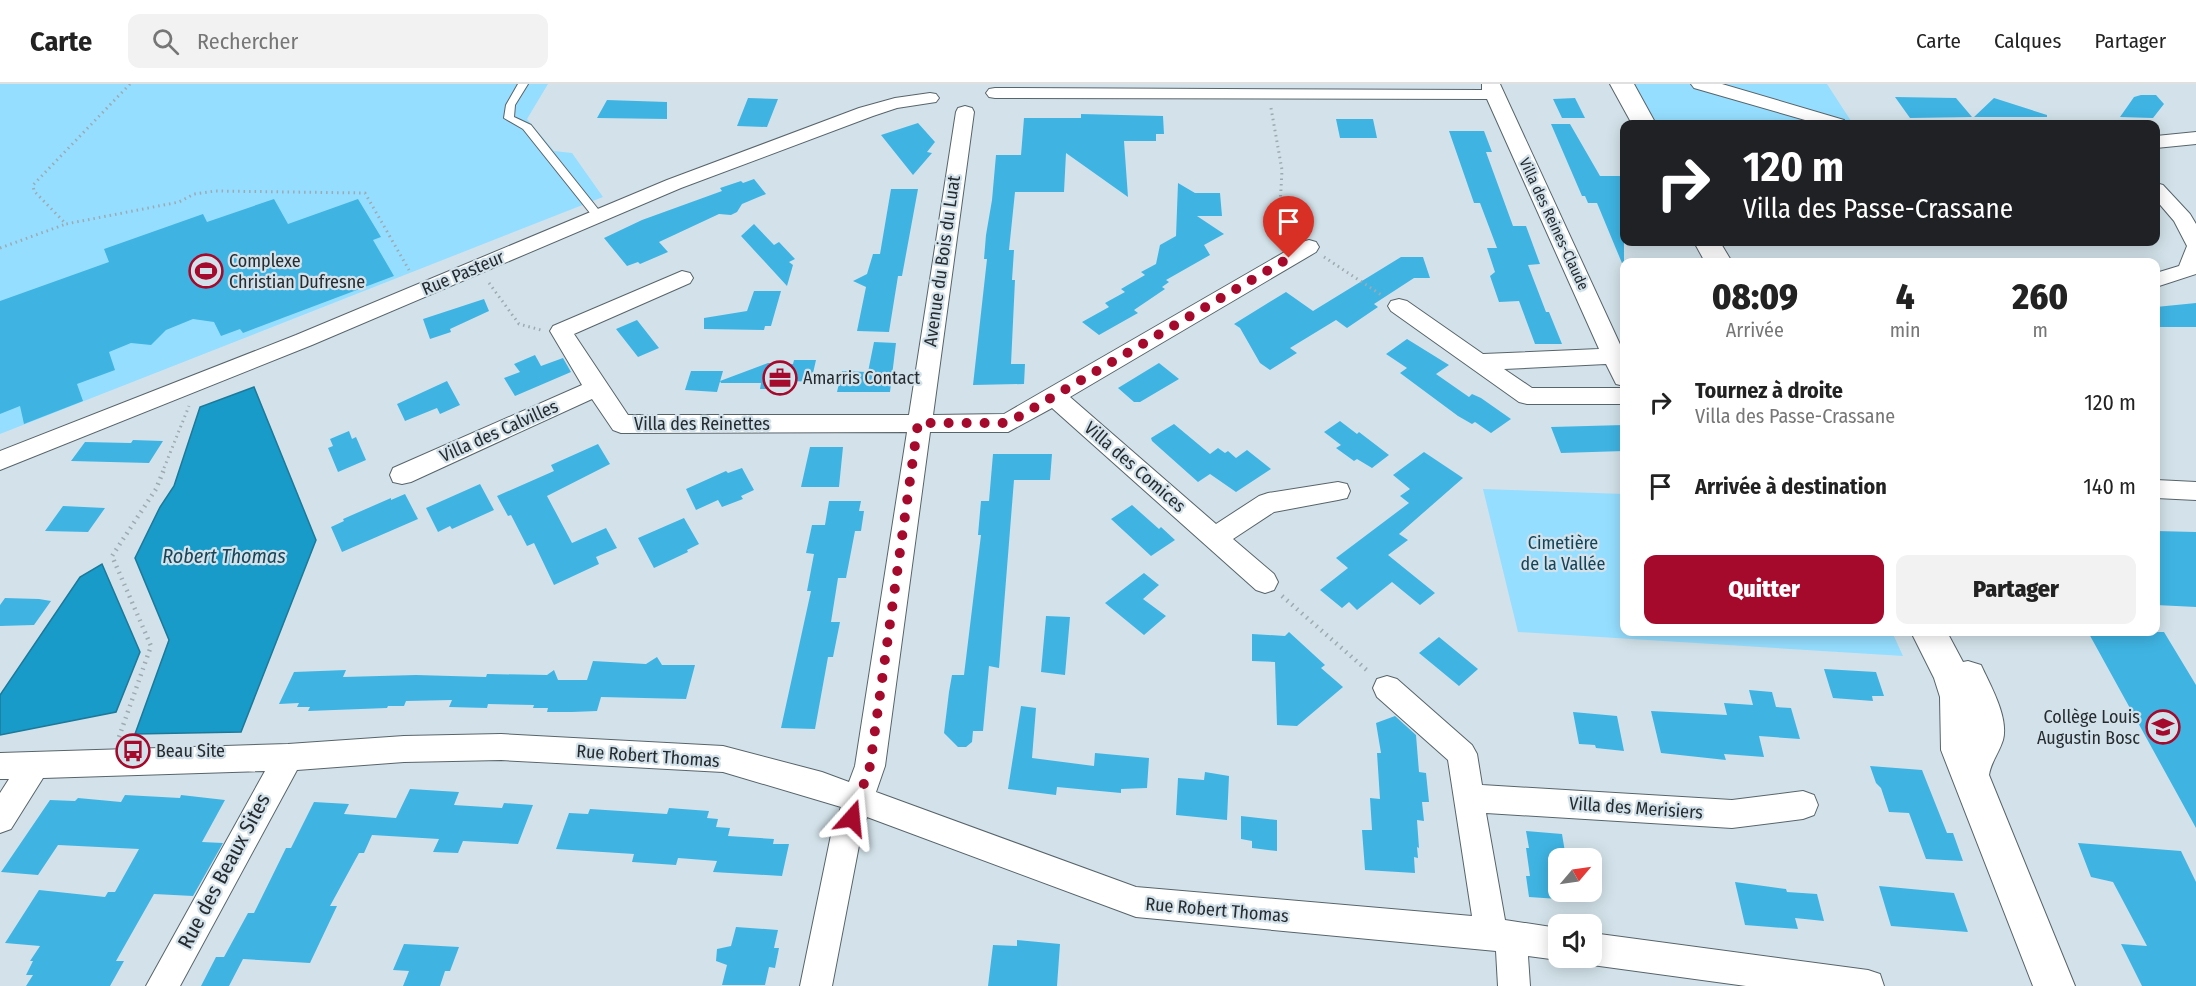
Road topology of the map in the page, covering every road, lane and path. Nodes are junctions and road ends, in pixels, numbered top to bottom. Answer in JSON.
{"nodes":[{"id":1,"x":130,"y":84,"type":"edge"},
{"id":2,"x":523,"y":84,"type":"edge"},
{"id":3,"x":1622,"y":84,"type":"edge"},
{"id":4,"x":1700,"y":84,"type":"edge"},
{"id":5,"x":932,"y":88,"type":"edge"},
{"id":6,"x":1492,"y":88,"type":"edge"},
{"id":7,"x":993,"y":89,"type":"edge"},
{"id":8,"x":1413,"y":90,"type":"edge"},
{"id":9,"x":1268,"y":93,"type":"junction"},
{"id":10,"x":965,"y":112,"type":"junction"},
{"id":11,"x":1642,"y":120,"type":"edge"},
{"id":12,"x":1824,"y":120,"type":"edge"},
{"id":13,"x":2196,"y":138,"type":"edge"},
{"id":14,"x":2160,"y":142,"type":"edge"},
{"id":15,"x":2160,"y":193,"type":"edge"},
{"id":16,"x":598,"y":216,"type":"junction"},
{"id":17,"x":66,"y":224,"type":"junction"},
{"id":18,"x":1302,"y":242,"type":"junction"},
{"id":19,"x":2196,"y":246,"type":"edge"},
{"id":20,"x":0,"y":248,"type":"edge"},
{"id":21,"x":478,"y":267,"type":"junction"},
{"id":22,"x":409,"y":270,"type":"dead end"},
{"id":23,"x":682,"y":278,"type":"dead end"},
{"id":24,"x":2160,"y":279,"type":"edge"},
{"id":25,"x":1400,"y":306,"type":"joint"},
{"id":26,"x":561,"y":331,"type":"junction"},
{"id":27,"x":1614,"y":356,"type":"junction"},
{"id":28,"x":1479,"y":362,"type":"junction"},
{"id":29,"x":1620,"y":369,"type":"edge"},
{"id":30,"x":193,"y":385,"type":"junction"},
{"id":31,"x":596,"y":388,"type":"junction"},
{"id":32,"x":1620,"y":396,"type":"edge"},
{"id":33,"x":1055,"y":397,"type":"junction"},
{"id":34,"x":918,"y":423,"type":"junction"},
{"id":35,"x":0,"y":461,"type":"edge"},
{"id":36,"x":402,"y":475,"type":"dead end"},
{"id":37,"x":2160,"y":489,"type":"edge"},
{"id":38,"x":2196,"y":490,"type":"edge"},
{"id":39,"x":1338,"y":491,"type":"dead end"},
{"id":40,"x":1215,"y":538,"type":"junction"},
{"id":41,"x":1265,"y":582,"type":"joint"},
{"id":42,"x":1917,"y":636,"type":"edge"},
{"id":43,"x":1931,"y":636,"type":"edge"},
{"id":44,"x":1948,"y":636,"type":"edge"},
{"id":45,"x":1387,"y":688,"type":"joint"},
{"id":46,"x":1972,"y":725,"type":"junction"},
{"id":47,"x":118,"y":740,"type":"dead end"},
{"id":48,"x":288,"y":758,"type":"junction"},
{"id":49,"x":36,"y":764,"type":"junction"},
{"id":50,"x":0,"y":766,"type":"edge"},
{"id":51,"x":1469,"y":798,"type":"junction"},
{"id":52,"x":857,"y":801,"type":"junction"},
{"id":53,"x":1803,"y":805,"type":"dead end"},
{"id":54,"x":0,"y":819,"type":"edge"},
{"id":55,"x":1501,"y":936,"type":"junction"},
{"id":56,"x":1548,"y":943,"type":"edge"},
{"id":57,"x":1602,"y":950,"type":"edge"},
{"id":58,"x":162,"y":986,"type":"edge"},
{"id":59,"x":816,"y":986,"type":"edge"},
{"id":60,"x":1514,"y":986,"type":"edge"},
{"id":61,"x":1868,"y":986,"type":"edge"},
{"id":62,"x":2054,"y":986,"type":"edge"}],
"edges":[{"from":1,"to":17,"type":"path"},
{"from":2,"to":16,"type":"lane"},
{"from":3,"to":11,"type":"street"},
{"from":4,"to":12,"type":"street"},
{"from":5,"to":10,"type":"street"},
{"from":5,"to":16,"type":"street","name":"Rue Pasteur"},
{"from":6,"to":8,"type":"street"},
{"from":6,"to":27,"type":"street","name":"Villa des Reines-Claude"},
{"from":7,"to":9,"type":"street"},
{"from":7,"to":10,"type":"street"},
{"from":8,"to":9,"type":"street"},
{"from":9,"to":18,"type":"path"},
{"from":10,"to":34,"type":"street","name":"Avenue du Bois du Luat"},
{"from":13,"to":14,"type":"street"},
{"from":15,"to":19,"type":"street"},
{"from":16,"to":21,"type":"street","name":"Rue Pasteur"},
{"from":17,"to":20,"type":"path"},
{"from":17,"to":22,"type":"path"},
{"from":18,"to":25,"type":"path"},
{"from":18,"to":33,"type":"street"},
{"from":19,"to":24,"type":"street"},
{"from":21,"to":26,"type":"path"},
{"from":21,"to":30,"type":"street","name":"Rue Pasteur"},
{"from":23,"to":26,"type":"street"},
{"from":25,"to":28,"type":"street"},
{"from":26,"to":31,"type":"street","name":"Villa des Reinettes"},
{"from":27,"to":28,"type":"street"},
{"from":27,"to":29,"type":"street","name":"Villa des Reines-Claude"},
{"from":28,"to":32,"type":"street"},
{"from":30,"to":35,"type":"street","name":"Rue Pasteur"},
{"from":30,"to":47,"type":"path"},
{"from":31,"to":34,"type":"street","name":"Villa des Reinettes"},
{"from":31,"to":36,"type":"street","name":"Villa des Calvilles"},
{"from":33,"to":34,"type":"street"},
{"from":33,"to":40,"type":"street","name":"Villa des Comices"},
{"from":34,"to":52,"type":"street","name":"Avenue du Bois du Luat"},
{"from":37,"to":38,"type":"street"},
{"from":39,"to":40,"type":"street"},
{"from":40,"to":41,"type":"street","name":"Villa des Comices"},
{"from":41,"to":45,"type":"path"},
{"from":42,"to":46,"type":"lane"},
{"from":43,"to":46,"type":"street"},
{"from":44,"to":46,"type":"street"},
{"from":45,"to":51,"type":"street"},
{"from":46,"to":62,"type":"street"},
{"from":48,"to":49,"type":"street","name":"Rue Robert Thomas"},
{"from":48,"to":52,"type":"street","name":"Rue Robert Thomas"},
{"from":48,"to":58,"type":"street","name":"Rue des Beaux Sites"},
{"from":49,"to":50,"type":"street","name":"Rue Robert Thomas"},
{"from":49,"to":54,"type":"street"},
{"from":51,"to":53,"type":"street","name":"Villa des Merisiers"},
{"from":51,"to":55,"type":"street"},
{"from":52,"to":55,"type":"street","name":"Rue Robert Thomas"},
{"from":52,"to":59,"type":"street","name":"Avenue du Bois du Luat"},
{"from":55,"to":56,"type":"street","name":"Rue Robert Thomas"},
{"from":55,"to":60,"type":"street"},
{"from":57,"to":61,"type":"street"}]}
